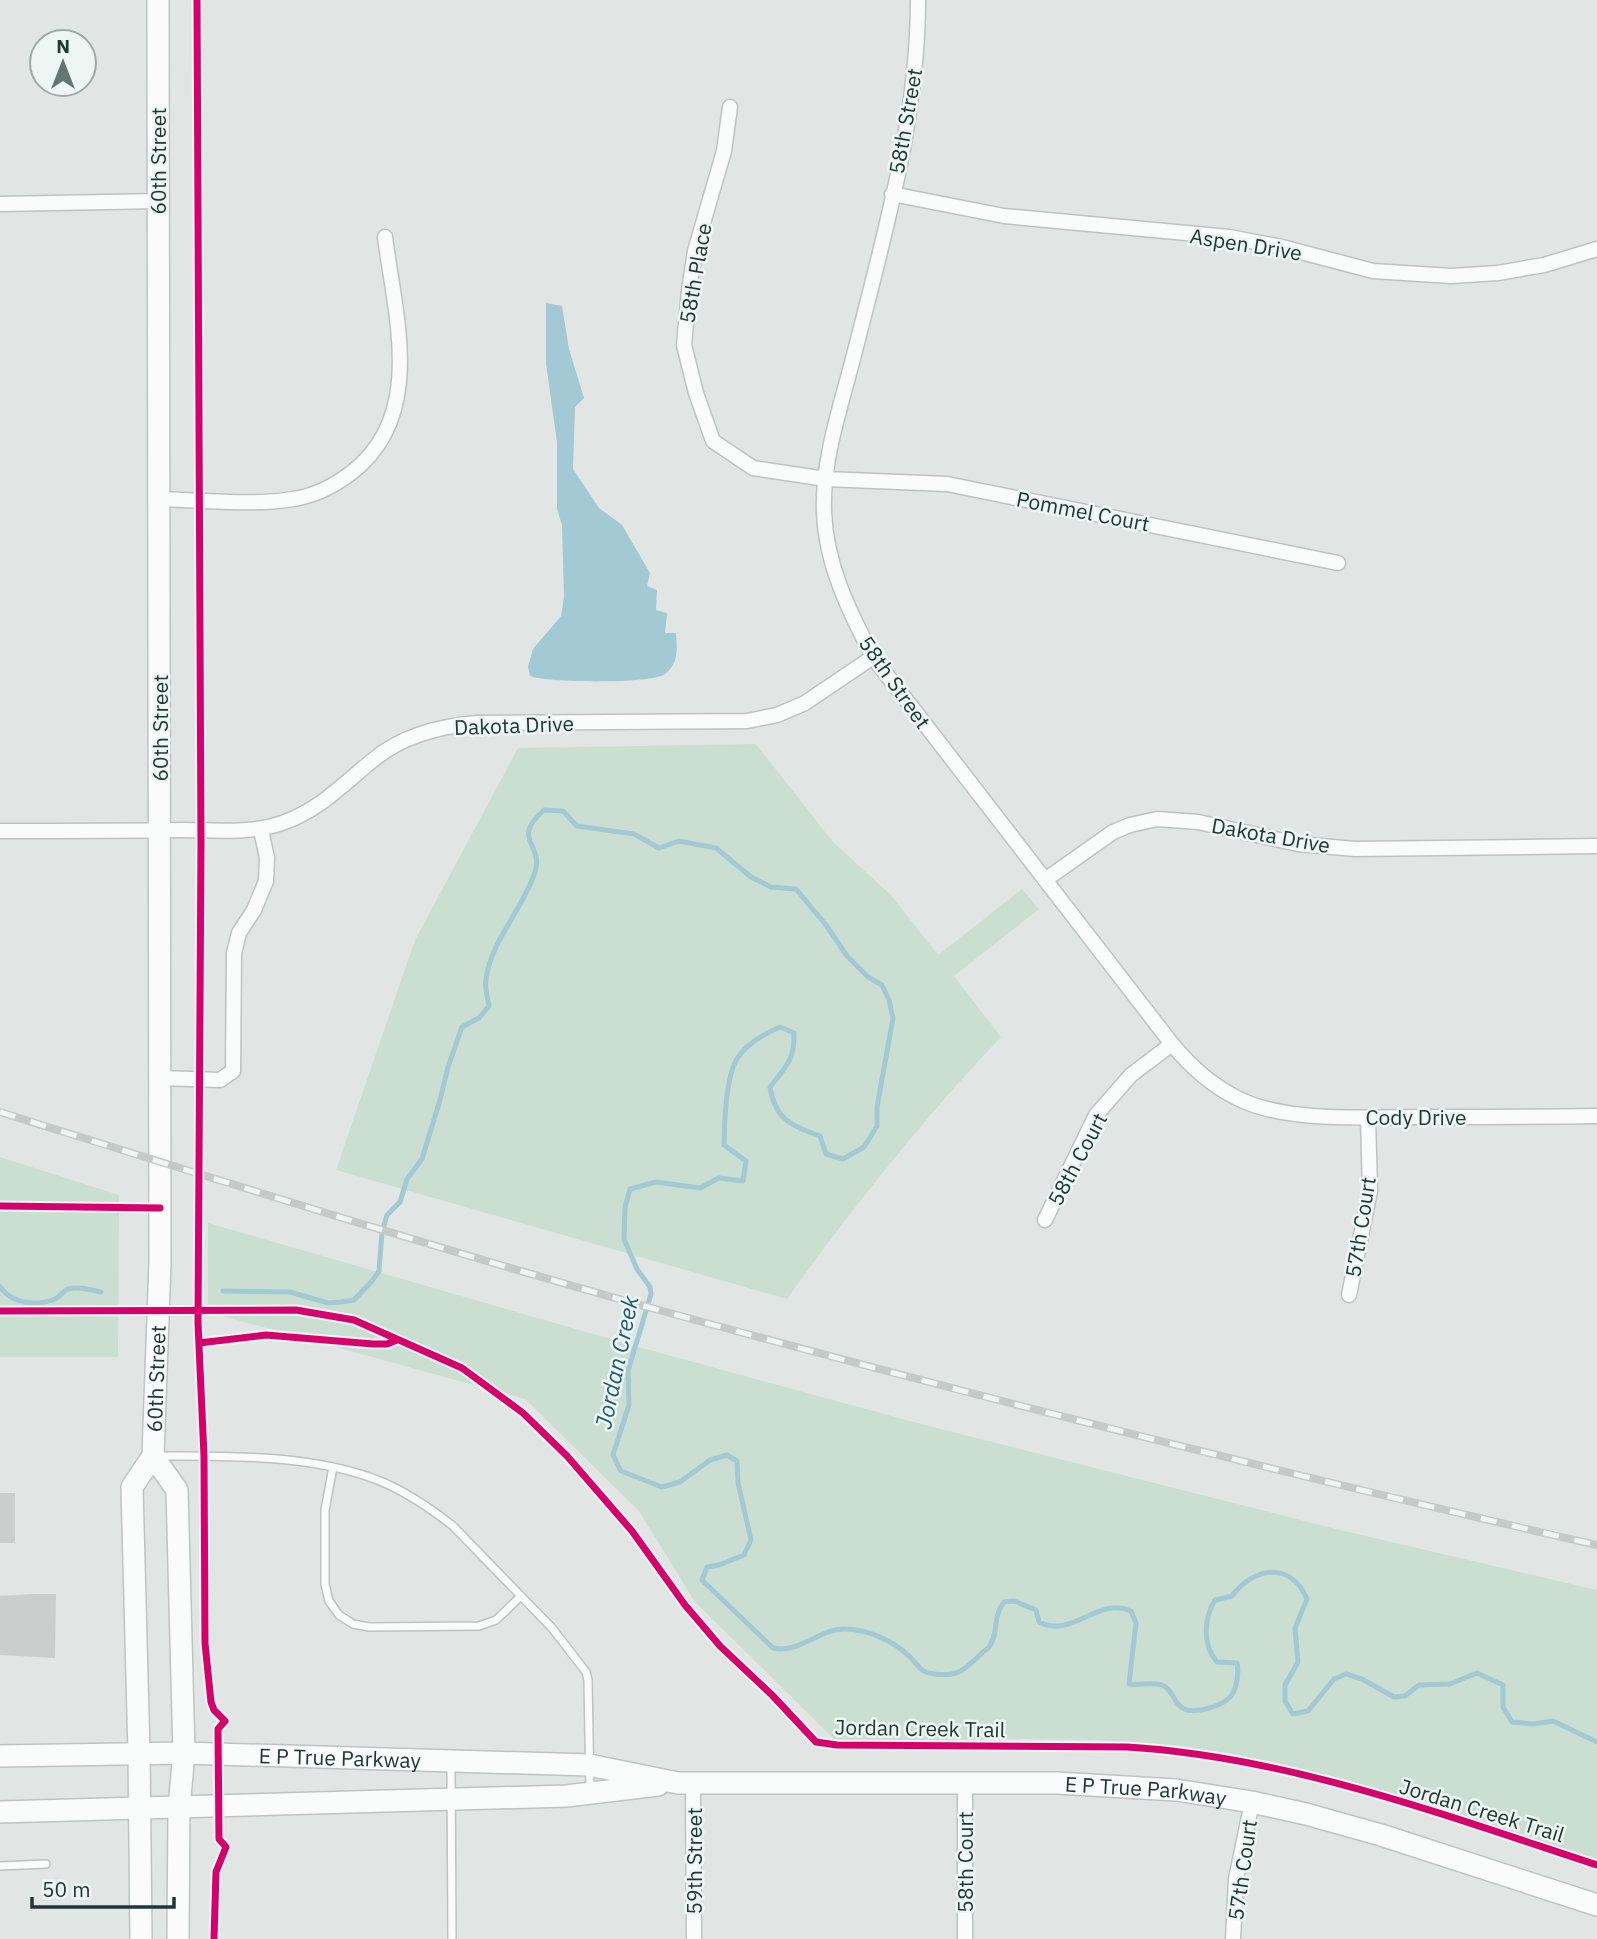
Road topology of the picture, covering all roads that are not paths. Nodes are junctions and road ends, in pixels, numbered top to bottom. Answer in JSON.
{"nodes":[{"id":1,"x":158,"y":0,"type":"edge"},
{"id":2,"x":918,"y":0,"type":"edge"},
{"id":3,"x":730,"y":107,"type":"dead end"},
{"id":4,"x":892,"y":194,"type":"junction"},
{"id":5,"x":159,"y":201,"type":"junction"},
{"id":6,"x":0,"y":204,"type":"edge"},
{"id":7,"x":385,"y":237,"type":"dead end"},
{"id":8,"x":1597,"y":249,"type":"edge"},
{"id":9,"x":826,"y":480,"type":"junction"},
{"id":10,"x":159,"y":499,"type":"junction"},
{"id":11,"x":1338,"y":563,"type":"dead end"},
{"id":12,"x":873,"y":657,"type":"junction"},
{"id":13,"x":160,"y":830,"type":"junction"},
{"id":14,"x":261,"y":830,"type":"junction"},
{"id":15,"x":0,"y":831,"type":"edge"},
{"id":16,"x":1597,"y":846,"type":"edge"},
{"id":17,"x":1045,"y":880,"type":"junction"},
{"id":18,"x":1172,"y":1044,"type":"junction"},
{"id":19,"x":160,"y":1078,"type":"junction"},
{"id":20,"x":1237,"y":1099,"type":"joint"},
{"id":21,"x":1597,"y":1116,"type":"edge"},
{"id":22,"x":1368,"y":1117,"type":"junction"},
{"id":23,"x":1045,"y":1220,"type":"dead end"},
{"id":24,"x":1349,"y":1295,"type":"dead end"},
{"id":25,"x":153,"y":1456,"type":"junction"},
{"id":26,"x":333,"y":1467,"type":"junction"},
{"id":27,"x":521,"y":1596,"type":"junction"},
{"id":28,"x":139,"y":1753,"type":"junction"},
{"id":29,"x":184,"y":1753,"type":"junction"},
{"id":30,"x":0,"y":1756,"type":"edge"},
{"id":31,"x":451,"y":1762,"type":"junction"},
{"id":32,"x":589,"y":1765,"type":"junction"},
{"id":33,"x":685,"y":1783,"type":"junction"},
{"id":34,"x":965,"y":1784,"type":"junction"},
{"id":35,"x":590,"y":1793,"type":"junction"},
{"id":36,"x":451,"y":1799,"type":"junction"},
{"id":37,"x":1252,"y":1802,"type":"junction"},
{"id":38,"x":139,"y":1807,"type":"junction"},
{"id":39,"x":179,"y":1807,"type":"junction"},
{"id":40,"x":0,"y":1812,"type":"edge"},
{"id":41,"x":46,"y":1864,"type":"dead end"},
{"id":42,"x":0,"y":1866,"type":"edge"},
{"id":43,"x":1597,"y":1905,"type":"edge"},
{"id":44,"x":141,"y":1939,"type":"edge"},
{"id":45,"x":178,"y":1939,"type":"edge"},
{"id":46,"x":452,"y":1939,"type":"edge"},
{"id":47,"x":694,"y":1939,"type":"edge"},
{"id":48,"x":965,"y":1939,"type":"edge"},
{"id":49,"x":1233,"y":1939,"type":"edge"}],
"edges":[{"from":1,"to":5,"type":"main road","name":"60th Street"},
{"from":2,"to":4,"type":"street","name":"58th Street"},
{"from":3,"to":9,"type":"street","name":"58th Place"},
{"from":4,"to":8,"type":"street","name":"Aspen Drive"},
{"from":4,"to":9,"type":"street","name":"58th Street"},
{"from":5,"to":6,"type":"street"},
{"from":5,"to":10,"type":"main road","name":"60th Street"},
{"from":7,"to":10,"type":"street"},
{"from":9,"to":11,"type":"street","name":"Pommel Court"},
{"from":9,"to":12,"type":"street","name":"58th Street"},
{"from":10,"to":13,"type":"main road","name":"60th Street"},
{"from":12,"to":14,"type":"street","name":"Dakota Drive"},
{"from":12,"to":17,"type":"street","name":"58th Street"},
{"from":13,"to":14,"type":"street","name":"Dakota Drive"},
{"from":13,"to":15,"type":"street","name":"Dakota Drive"},
{"from":13,"to":19,"type":"main road","name":"60th Street"},
{"from":14,"to":19,"type":"street"},
{"from":16,"to":17,"type":"street","name":"Dakota Drive"},
{"from":17,"to":18,"type":"street","name":"58th Street"},
{"from":18,"to":20,"type":"street","name":"58th Street"},
{"from":18,"to":23,"type":"street","name":"58th Court"},
{"from":19,"to":25,"type":"main road","name":"60th Street"},
{"from":20,"to":22,"type":"street","name":"Cody Drive"},
{"from":21,"to":22,"type":"street","name":"Cody Drive"},
{"from":22,"to":24,"type":"street","name":"57th Court"},
{"from":25,"to":26,"type":"lane"},
{"from":25,"to":28,"type":"main road","name":"60th Street"},
{"from":25,"to":29,"type":"main road","name":"60th Street"},
{"from":26,"to":27,"type":"lane"},
{"from":26,"to":27,"type":"lane"},
{"from":27,"to":32,"type":"lane"},
{"from":28,"to":29,"type":"main road","name":"E P True Parkway"},
{"from":28,"to":30,"type":"main road","name":"E P True Parkway"},
{"from":28,"to":38,"type":"main road","name":"60th Street"},
{"from":29,"to":31,"type":"main road","name":"E P True Parkway"},
{"from":29,"to":39,"type":"main road","name":"60th Street"},
{"from":31,"to":32,"type":"main road","name":"E P True Parkway"},
{"from":31,"to":36,"type":"lane"},
{"from":32,"to":33,"type":"main road","name":"E P True Parkway"},
{"from":32,"to":35,"type":"lane"},
{"from":33,"to":34,"type":"main road","name":"E P True Parkway"},
{"from":33,"to":35,"type":"main road","name":"E P True Parkway"},
{"from":33,"to":47,"type":"street","name":"59th Street"},
{"from":34,"to":37,"type":"main road","name":"E P True Parkway"},
{"from":34,"to":48,"type":"street","name":"58th Court"},
{"from":35,"to":36,"type":"main road","name":"E P True Parkway"},
{"from":36,"to":39,"type":"main road","name":"E P True Parkway"},
{"from":36,"to":46,"type":"lane"},
{"from":37,"to":43,"type":"main road","name":"E P True Parkway"},
{"from":37,"to":49,"type":"street","name":"57th Court"},
{"from":38,"to":39,"type":"main road","name":"E P True Parkway"},
{"from":38,"to":40,"type":"main road","name":"E P True Parkway"},
{"from":38,"to":44,"type":"main road","name":"60th Street"},
{"from":39,"to":45,"type":"main road","name":"60th Street"},
{"from":41,"to":42,"type":"lane"}]}
